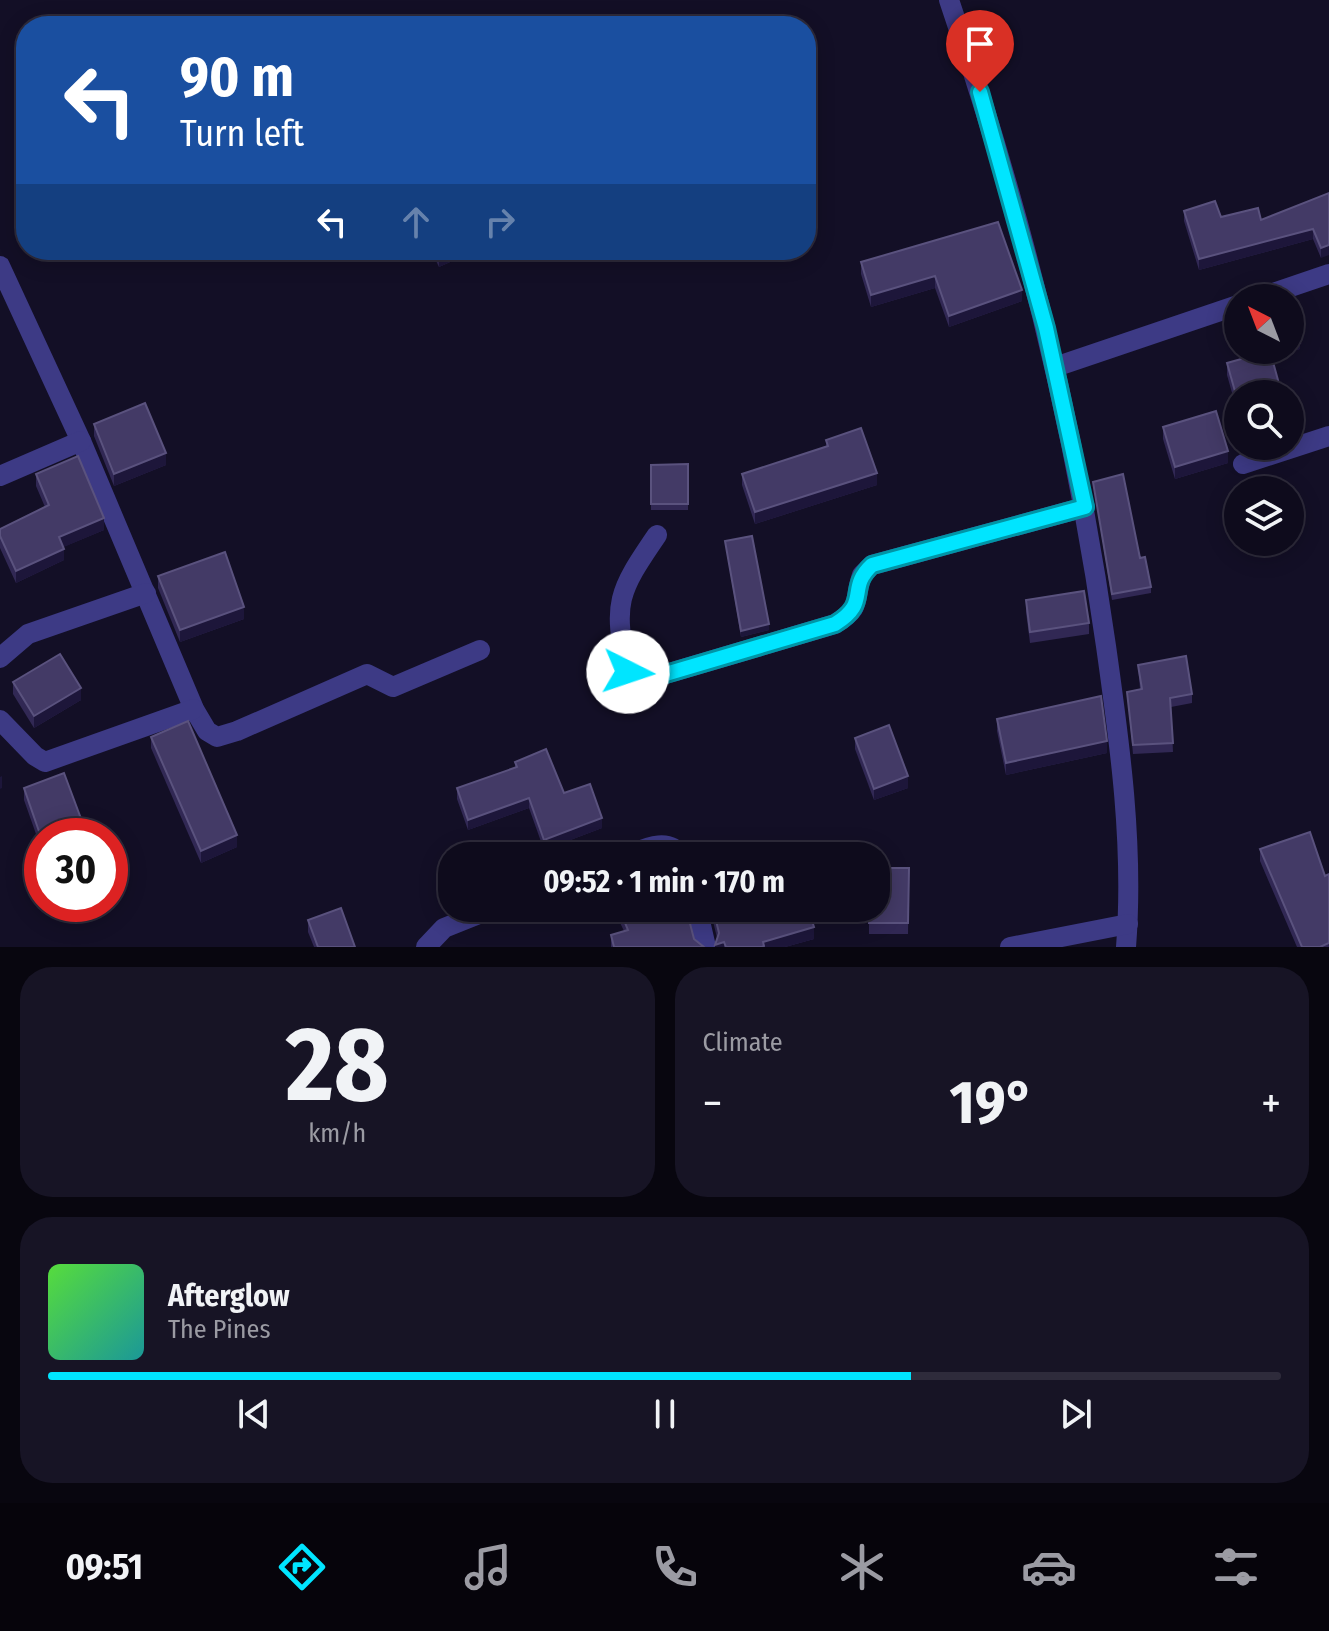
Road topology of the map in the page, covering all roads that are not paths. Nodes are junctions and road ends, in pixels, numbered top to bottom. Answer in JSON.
{"nodes":[{"id":1,"x":949,"y":0,"type":"edge"},
{"id":2,"x":0,"y":266,"type":"edge"},
{"id":3,"x":1329,"y":274,"type":"edge"},
{"id":4,"x":1299,"y":284,"type":"edge"},
{"id":5,"x":1224,"y":310,"type":"edge"},
{"id":6,"x":1055,"y":367,"type":"junction"},
{"id":7,"x":1329,"y":436,"type":"edge"},
{"id":8,"x":81,"y":441,"type":"junction"},
{"id":9,"x":1243,"y":464,"type":"dead end"},
{"id":10,"x":0,"y":476,"type":"edge"},
{"id":11,"x":1085,"y":507,"type":"junction"},
{"id":12,"x":657,"y":535,"type":"dead end"},
{"id":13,"x":146,"y":593,"type":"junction"},
{"id":14,"x":480,"y":650,"type":"dead end"},
{"id":15,"x":0,"y":658,"type":"edge"},
{"id":16,"x":194,"y":709,"type":"junction"},
{"id":17,"x":0,"y":720,"type":"edge"},
{"id":18,"x":459,"y":922,"type":"edge"},
{"id":19,"x":700,"y":922,"type":"edge"},
{"id":20,"x":1128,"y":924,"type":"junction"},
{"id":21,"x":426,"y":947,"type":"edge"},
{"id":22,"x":706,"y":947,"type":"edge"},
{"id":23,"x":1010,"y":947,"type":"edge"},
{"id":24,"x":1126,"y":947,"type":"edge"}],
"edges":[{"from":1,"to":6,"type":"street"},
{"from":2,"to":8,"type":"street"},
{"from":3,"to":4,"type":"street"},
{"from":5,"to":6,"type":"street"},
{"from":6,"to":11,"type":"street"},
{"from":7,"to":9,"type":"street"},
{"from":8,"to":10,"type":"street"},
{"from":8,"to":13,"type":"street"},
{"from":11,"to":12,"type":"street"},
{"from":11,"to":20,"type":"street"},
{"from":13,"to":15,"type":"street"},
{"from":13,"to":16,"type":"street"},
{"from":14,"to":16,"type":"street"},
{"from":16,"to":17,"type":"street"},
{"from":18,"to":21,"type":"street"},
{"from":19,"to":22,"type":"street"},
{"from":20,"to":23,"type":"street"},
{"from":20,"to":24,"type":"street"}]}
